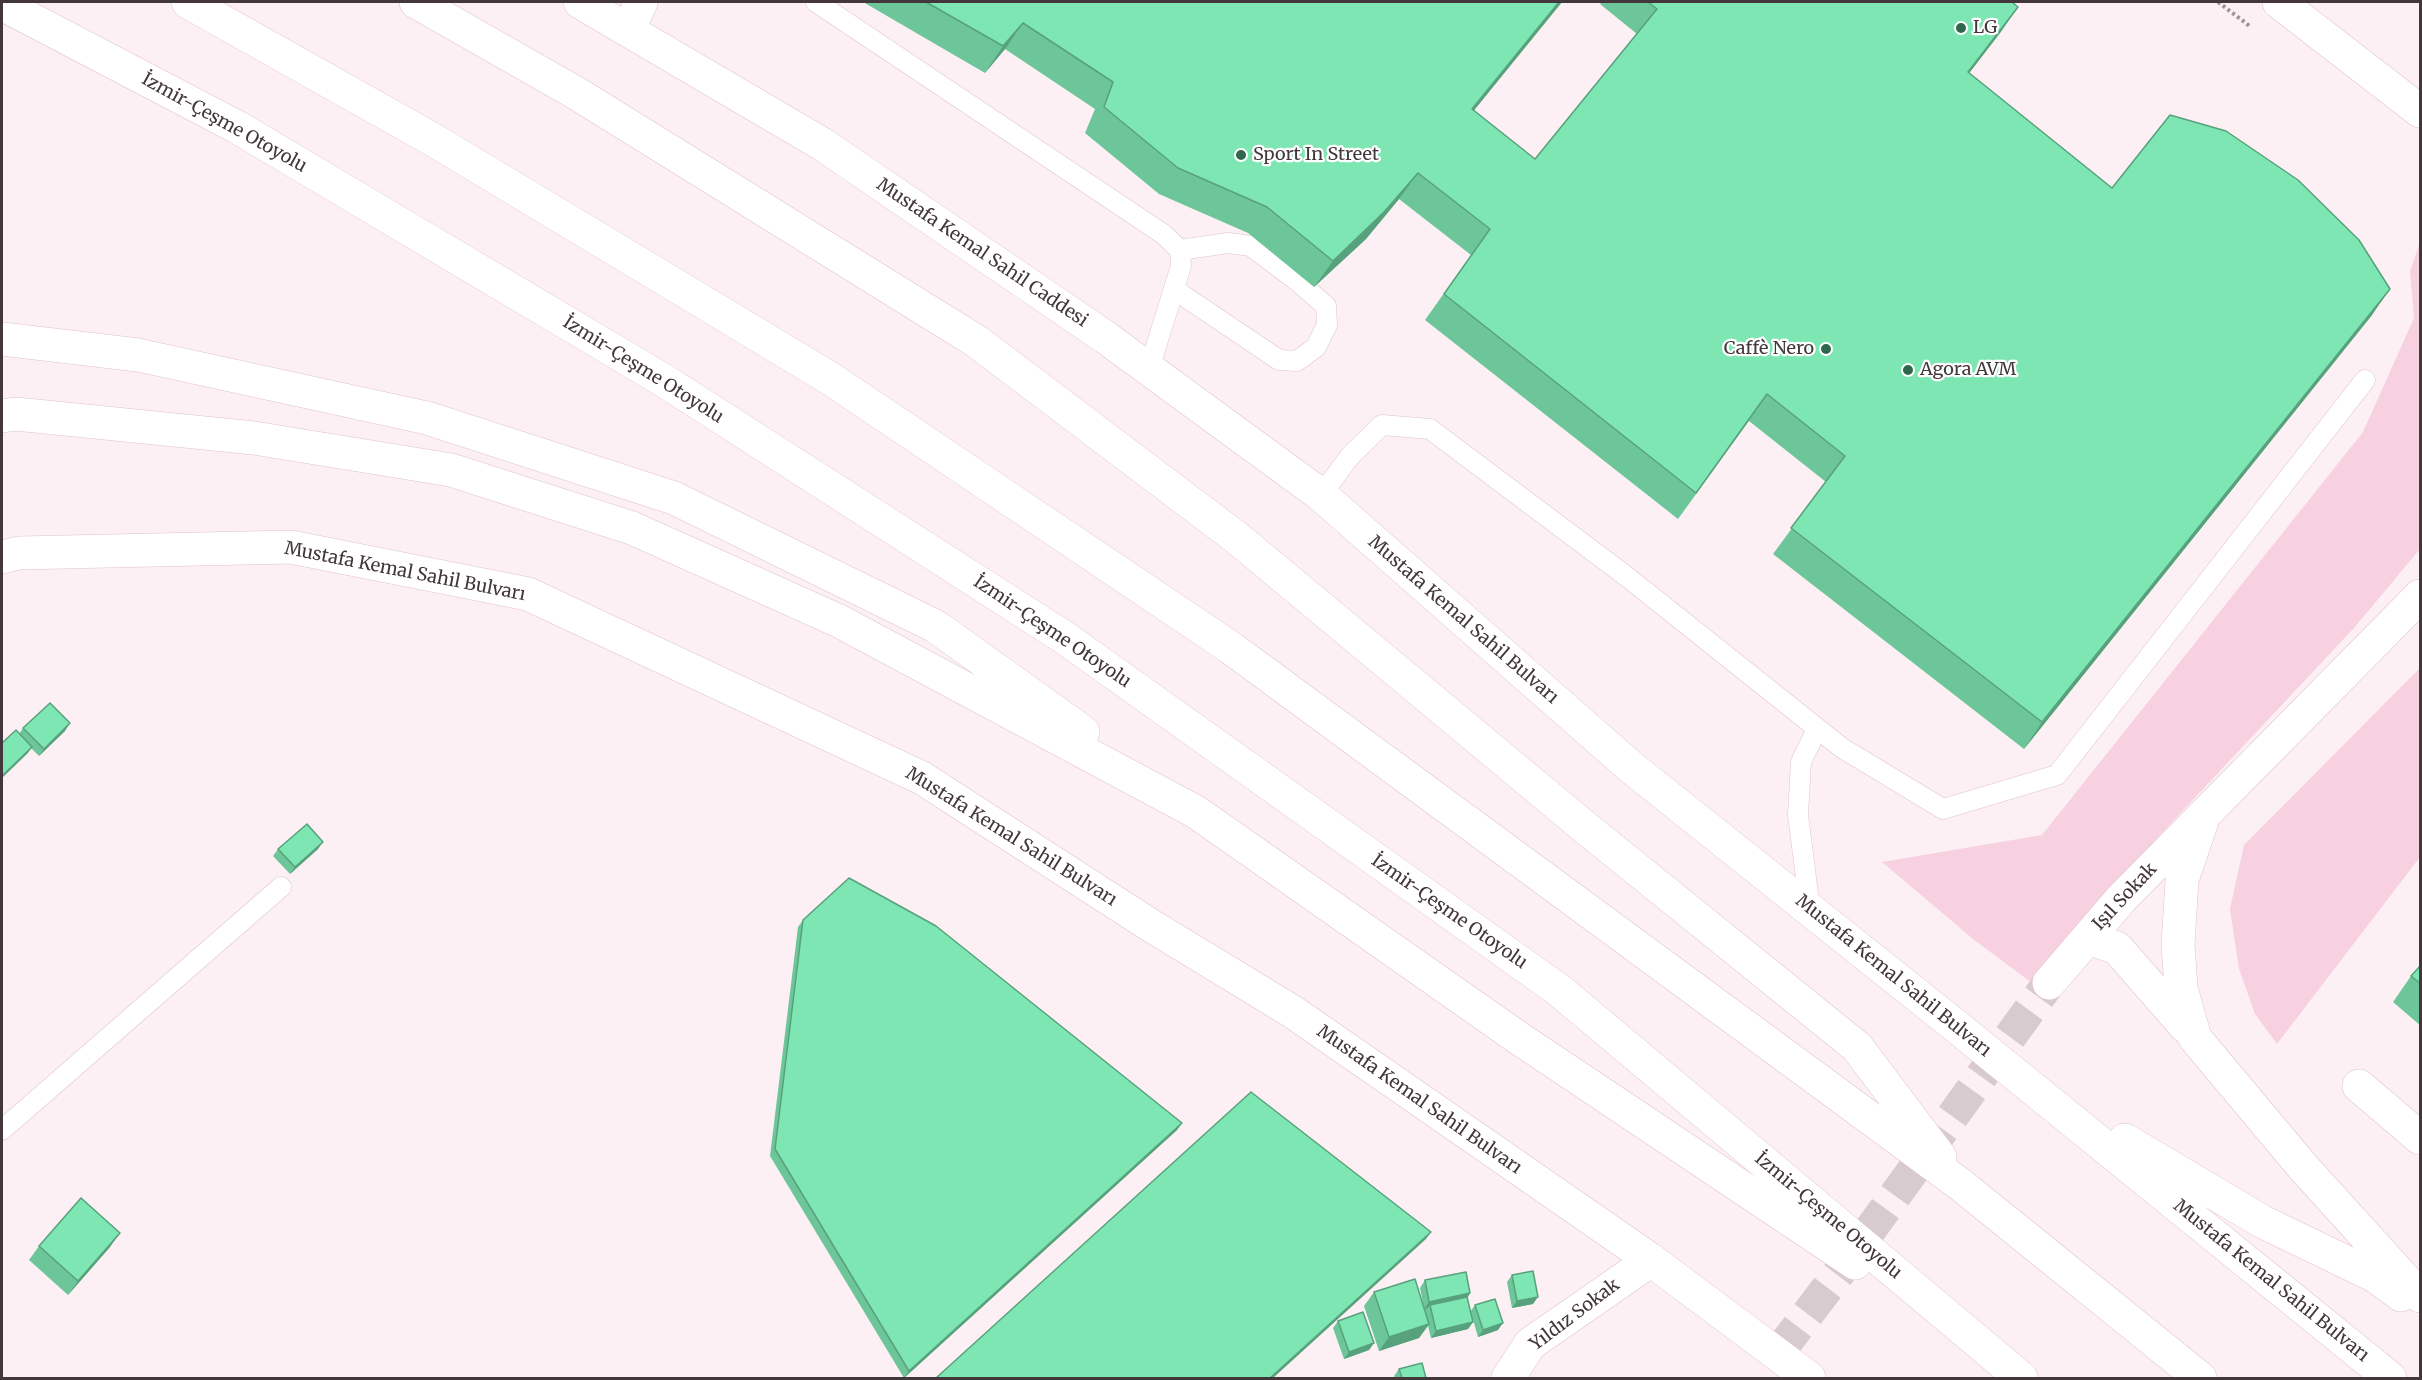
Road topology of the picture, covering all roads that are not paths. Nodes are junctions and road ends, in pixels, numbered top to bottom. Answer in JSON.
{"nodes":[{"id":1,"x":188,"y":2,"type":"edge"},
{"id":2,"x":416,"y":2,"type":"edge"},
{"id":3,"x":580,"y":2,"type":"edge"},
{"id":4,"x":816,"y":2,"type":"edge"},
{"id":5,"x":2280,"y":2,"type":"edge"},
{"id":6,"x":2,"y":4,"type":"edge"},
{"id":7,"x":635,"y":15,"type":"edge"},
{"id":8,"x":2419,"y":99,"type":"edge"},
{"id":9,"x":1180,"y":250,"type":"junction"},
{"id":10,"x":1175,"y":290,"type":"junction"},
{"id":11,"x":2,"y":339,"type":"edge"},
{"id":12,"x":1149,"y":369,"type":"junction"},
{"id":13,"x":2365,"y":380,"type":"dead end"},
{"id":14,"x":2,"y":416,"type":"edge"},
{"id":15,"x":1320,"y":495,"type":"junction"},
{"id":16,"x":2,"y":557,"type":"edge"},
{"id":17,"x":2421,"y":596,"type":"edge"},
{"id":18,"x":1817,"y":729,"type":"junction"},
{"id":19,"x":1196,"y":812,"type":"junction"},
{"id":20,"x":2204,"y":815,"type":"junction"},
{"id":21,"x":281,"y":887,"type":"dead end"},
{"id":22,"x":1810,"y":909,"type":"junction"},
{"id":23,"x":2088,"y":938,"type":"junction"},
{"id":24,"x":2049,"y":983,"type":"tunnel mouth"},
{"id":25,"x":2195,"y":1038,"type":"junction"},
{"id":26,"x":2359,"y":1086,"type":"dead end"},
{"id":27,"x":2032,"y":1087,"type":"junction"},
{"id":28,"x":2,"y":1130,"type":"edge"},
{"id":29,"x":2421,"y":1138,"type":"edge"},
{"id":30,"x":1961,"y":1185,"type":"junction"},
{"id":31,"x":1651,"y":1260,"type":"junction"},
{"id":32,"x":2421,"y":1296,"type":"edge"},
{"id":33,"x":2421,"y":1310,"type":"edge"},
{"id":34,"x":1993,"y":1356,"type":"junction"},
{"id":35,"x":1508,"y":1378,"type":"edge"},
{"id":36,"x":1809,"y":1378,"type":"edge"},
{"id":37,"x":2021,"y":1378,"type":"edge"},
{"id":38,"x":2200,"y":1378,"type":"edge"},
{"id":39,"x":2390,"y":1378,"type":"edge"}],
"edges":[{"from":1,"to":30,"type":"main road"},
{"from":2,"to":30,"type":"main road"},
{"from":3,"to":7,"type":"main road","name":"Mustafa Kemal Sahil Caddesi"},
{"from":4,"to":9,"type":"lane"},
{"from":5,"to":8,"type":"main road"},
{"from":6,"to":34,"type":"main road","name":"İzmir-Çeşme Otoyolu"},
{"from":7,"to":12,"type":"main road","name":"Mustafa Kemal Sahil Caddesi"},
{"from":9,"to":10,"type":"lane"},
{"from":9,"to":10,"type":"lane"},
{"from":10,"to":12,"type":"lane"},
{"from":11,"to":19,"type":"main road"},
{"from":12,"to":15,"type":"main road","name":"Mustafa Kemal Sahil Caddesi"},
{"from":13,"to":18,"type":"lane"},
{"from":14,"to":19,"type":"main road"},
{"from":15,"to":18,"type":"lane"},
{"from":15,"to":22,"type":"main road","name":"Mustafa Kemal Sahil Bulvarı"},
{"from":16,"to":31,"type":"main road","name":"Mustafa Kemal Sahil Bulvarı"},
{"from":17,"to":20,"type":"main road","name":"Işıl Sokak"},
{"from":18,"to":22,"type":"lane"},
{"from":19,"to":34,"type":"main road"},
{"from":20,"to":23,"type":"main road","name":"Işıl Sokak"},
{"from":20,"to":25,"type":"main road"},
{"from":21,"to":28,"type":"lane"},
{"from":22,"to":27,"type":"main road","name":"Mustafa Kemal Sahil Bulvarı"},
{"from":23,"to":24,"type":"main road","name":"Işıl Sokak"},
{"from":23,"to":25,"type":"main road"},
{"from":25,"to":32,"type":"main road"},
{"from":26,"to":29,"type":"main road"},
{"from":27,"to":33,"type":"main road"},
{"from":27,"to":39,"type":"main road","name":"Mustafa Kemal Sahil Bulvarı"},
{"from":30,"to":38,"type":"main road"},
{"from":31,"to":35,"type":"main road","name":"Yıldız Sokak"},
{"from":31,"to":36,"type":"main road","name":"Mustafa Kemal Sahil Bulvarı"},
{"from":34,"to":37,"type":"main road","name":"İzmir-Çeşme Otoyolu"}]}
